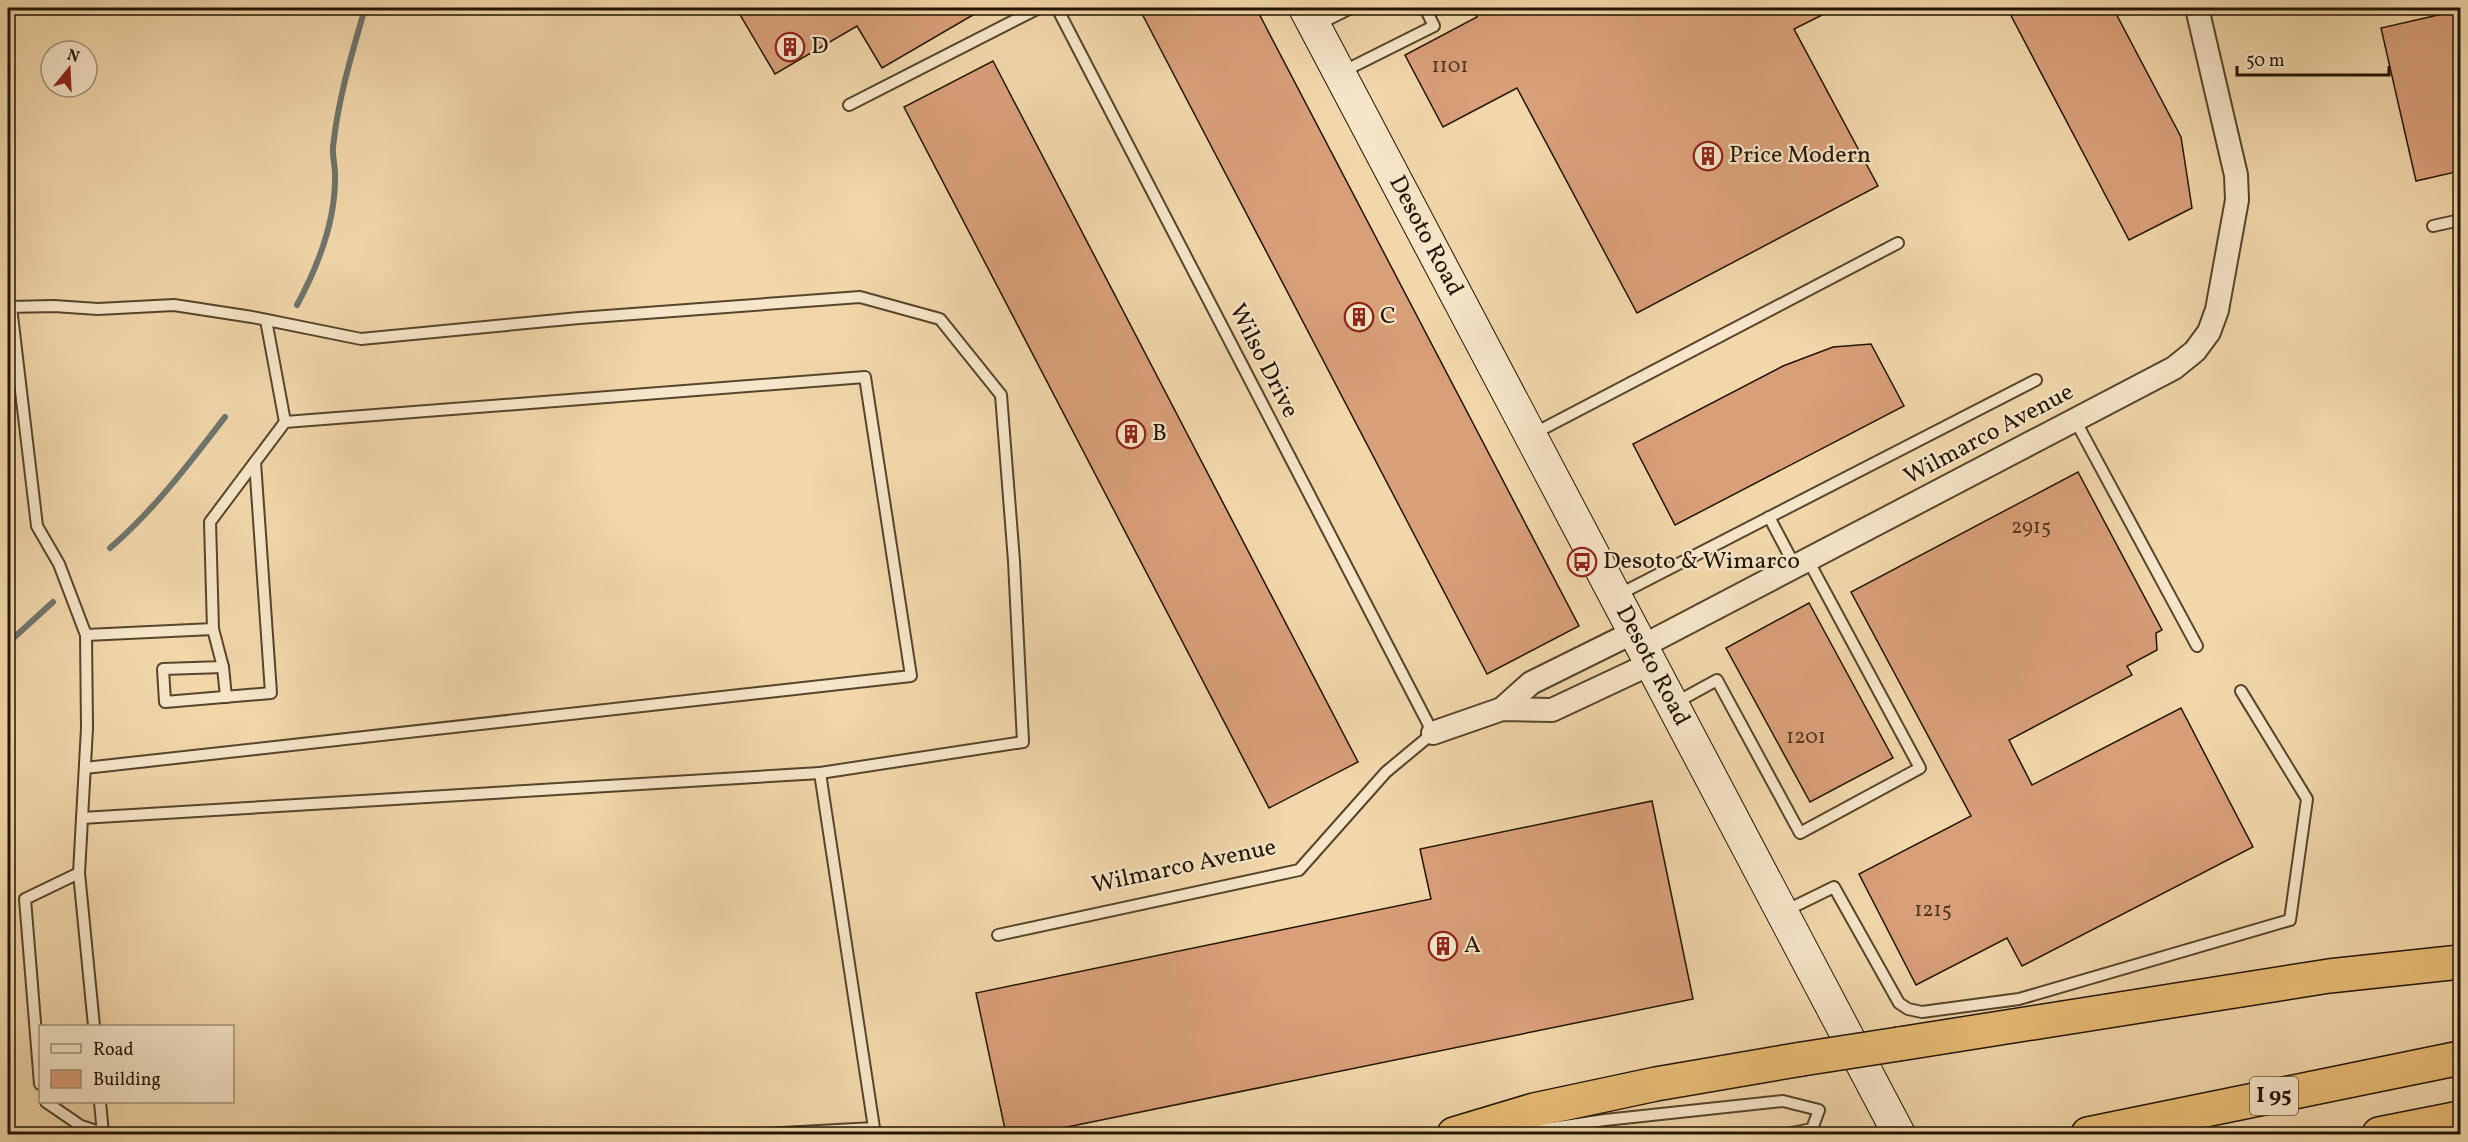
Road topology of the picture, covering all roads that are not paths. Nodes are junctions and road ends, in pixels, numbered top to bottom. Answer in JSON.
{"nodes":[{"id":1,"x":1039,"y":8,"type":"edge"},
{"id":2,"x":1057,"y":8,"type":"edge"},
{"id":3,"x":1351,"y":8,"type":"edge"},
{"id":4,"x":1425,"y":8,"type":"edge"},
{"id":5,"x":2197,"y":8,"type":"edge"},
{"id":6,"x":1309,"y":17,"type":"edge"},
{"id":7,"x":1339,"y":74,"type":"junction"},
{"id":8,"x":849,"y":105,"type":"dead end"},
{"id":9,"x":2460,"y":220,"type":"edge"},
{"id":10,"x":2433,"y":226,"type":"dead end"},
{"id":11,"x":1898,"y":243,"type":"dead end"},
{"id":12,"x":9,"y":307,"type":"edge"},
{"id":13,"x":266,"y":320,"type":"junction"},
{"id":14,"x":2036,"y":380,"type":"dead end"},
{"id":15,"x":2075,"y":420,"type":"junction"},
{"id":16,"x":285,"y":422,"type":"junction"},
{"id":17,"x":1530,"y":435,"type":"junction"},
{"id":18,"x":255,"y":462,"type":"junction"},
{"id":19,"x":1769,"y":517,"type":"junction"},
{"id":20,"x":1802,"y":563,"type":"junction"},
{"id":21,"x":1615,"y":596,"type":"junction"},
{"id":22,"x":213,"y":629,"type":"junction"},
{"id":23,"x":86,"y":635,"type":"junction"},
{"id":24,"x":2197,"y":646,"type":"dead end"},
{"id":25,"x":1642,"y":648,"type":"junction"},
{"id":26,"x":223,"y":667,"type":"junction"},
{"id":27,"x":2241,"y":691,"type":"dead end"},
{"id":28,"x":226,"y":697,"type":"junction"},
{"id":29,"x":1672,"y":704,"type":"junction"},
{"id":30,"x":1502,"y":709,"type":"junction"},
{"id":31,"x":1433,"y":733,"type":"junction"},
{"id":32,"x":85,"y":768,"type":"junction"},
{"id":33,"x":820,"y":773,"type":"junction"},
{"id":34,"x":82,"y":818,"type":"junction"},
{"id":35,"x":79,"y":873,"type":"junction"},
{"id":36,"x":1782,"y":913,"type":"junction"},
{"id":37,"x":998,"y":935,"type":"dead end"},
{"id":38,"x":2460,"y":962,"type":"edge"},
{"id":39,"x":93,"y":1025,"type":"edge"},
{"id":40,"x":2460,"y":1058,"type":"edge"},
{"id":41,"x":39,"y":1071,"type":"edge"},
{"id":42,"x":49,"y":1103,"type":"edge"},
{"id":43,"x":100,"y":1103,"type":"edge"},
{"id":44,"x":2460,"y":1118,"type":"edge"},
{"id":45,"x":105,"y":1134,"type":"edge"},
{"id":46,"x":765,"y":1134,"type":"edge"},
{"id":47,"x":1454,"y":1134,"type":"edge"},
{"id":48,"x":1510,"y":1134,"type":"edge"},
{"id":49,"x":1786,"y":1134,"type":"edge"},
{"id":50,"x":1899,"y":1134,"type":"edge"},
{"id":51,"x":2088,"y":1134,"type":"edge"},
{"id":52,"x":2379,"y":1134,"type":"edge"}],
"edges":[{"from":1,"to":8,"type":"lane"},
{"from":2,"to":31,"type":"lane","name":"Wilso Drive"},
{"from":3,"to":6,"type":"lane"},
{"from":4,"to":7,"type":"lane"},
{"from":5,"to":15,"type":"street","name":"Wilmarco Avenue"},
{"from":6,"to":7,"type":"street","name":"Desoto Road"},
{"from":7,"to":17,"type":"street","name":"Desoto Road"},
{"from":9,"to":10,"type":"lane"},
{"from":11,"to":17,"type":"lane"},
{"from":12,"to":13,"type":"lane"},
{"from":12,"to":23,"type":"lane"},
{"from":13,"to":16,"type":"lane"},
{"from":13,"to":33,"type":"lane"},
{"from":14,"to":19,"type":"lane"},
{"from":15,"to":20,"type":"street","name":"Wilmarco Avenue"},
{"from":15,"to":24,"type":"lane"},
{"from":16,"to":18,"type":"lane"},
{"from":16,"to":32,"type":"lane"},
{"from":17,"to":21,"type":"street","name":"Desoto Road"},
{"from":18,"to":22,"type":"lane"},
{"from":18,"to":28,"type":"lane"},
{"from":19,"to":20,"type":"lane"},
{"from":19,"to":21,"type":"lane"},
{"from":20,"to":25,"type":"street","name":"Wilmarco Avenue"},
{"from":20,"to":29,"type":"lane"},
{"from":21,"to":25,"type":"street","name":"Desoto Road"},
{"from":22,"to":23,"type":"lane"},
{"from":22,"to":26,"type":"lane"},
{"from":23,"to":32,"type":"lane"},
{"from":25,"to":29,"type":"street","name":"Desoto Road"},
{"from":25,"to":30,"type":"street","name":"Wilmarco Avenue"},
{"from":25,"to":30,"type":"street","name":"Wilmarco Avenue"},
{"from":26,"to":28,"type":"lane"},
{"from":26,"to":28,"type":"lane"},
{"from":27,"to":36,"type":"lane"},
{"from":29,"to":36,"type":"street","name":"Desoto Road"},
{"from":30,"to":31,"type":"street","name":"Wilmarco Avenue"},
{"from":31,"to":37,"type":"lane","name":"Wilmarco Avenue"},
{"from":32,"to":34,"type":"lane"},
{"from":33,"to":34,"type":"lane"},
{"from":33,"to":46,"type":"lane"},
{"from":34,"to":35,"type":"lane"},
{"from":35,"to":39,"type":"lane"},
{"from":35,"to":41,"type":"lane"},
{"from":36,"to":50,"type":"street","name":"Desoto Road"},
{"from":38,"to":47,"type":"highway","bridge":true},
{"from":40,"to":51,"type":"highway","number":"I 95"},
{"from":42,"to":45,"type":"lane"},
{"from":43,"to":45,"type":"lane"},
{"from":44,"to":52,"type":"highway"},
{"from":48,"to":49,"type":"lane"}]}
